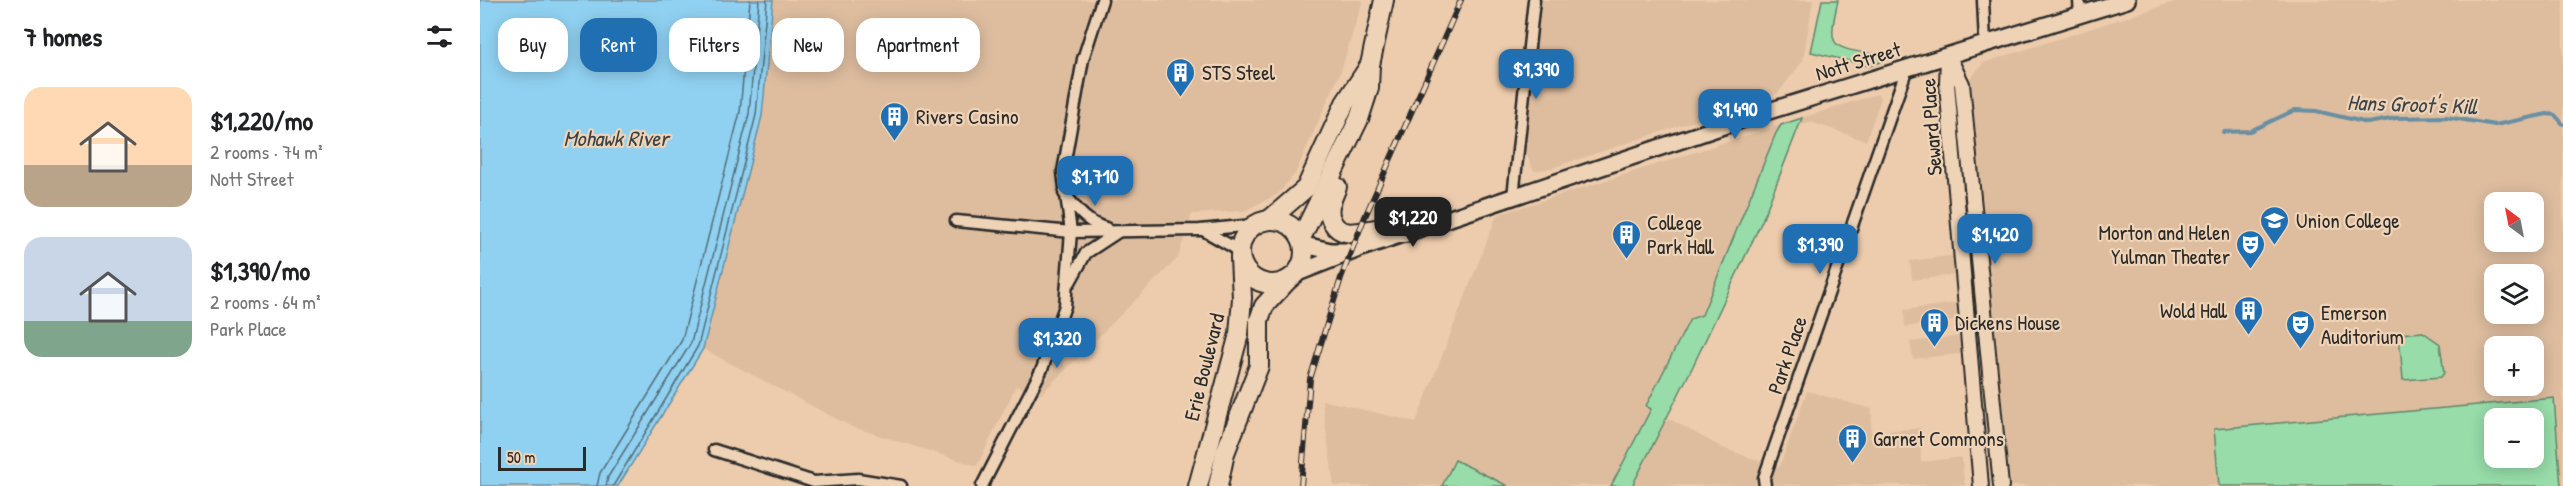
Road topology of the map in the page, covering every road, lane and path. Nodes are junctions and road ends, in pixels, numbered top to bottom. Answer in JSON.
{"nodes":[{"id":1,"x":1102,"y":0,"type":"edge"},
{"id":2,"x":1384,"y":0,"type":"edge"},
{"id":3,"x":1534,"y":0,"type":"edge"},
{"id":4,"x":1983,"y":0,"type":"edge"},
{"id":5,"x":2127,"y":0,"type":"edge"},
{"id":6,"x":2079,"y":8,"type":"edge"},
{"id":7,"x":1985,"y":44,"type":"junction"},
{"id":8,"x":1948,"y":55,"type":"junction"},
{"id":9,"x":1370,"y":65,"type":"junction"},
{"id":10,"x":1907,"y":68,"type":"junction"},
{"id":11,"x":1336,"y":164,"type":"junction"},
{"id":12,"x":1064,"y":193,"type":"junction"},
{"id":13,"x":1513,"y":197,"type":"junction"},
{"id":14,"x":956,"y":221,"type":"dead end"},
{"id":15,"x":1262,"y":223,"type":"junction"},
{"id":16,"x":1203,"y":230,"type":"junction"},
{"id":17,"x":1118,"y":231,"type":"junction"},
{"id":18,"x":1071,"y":232,"type":"junction"},
{"id":19,"x":1404,"y":233,"type":"junction"},
{"id":20,"x":1302,"y":242,"type":"junction"},
{"id":21,"x":1364,"y":247,"type":"junction"},
{"id":22,"x":1240,"y":254,"type":"junction"},
{"id":23,"x":1291,"y":277,"type":"junction"},
{"id":24,"x":1068,"y":287,"type":"junction"},
{"id":25,"x":714,"y":450,"type":"dead end"},
{"id":26,"x":901,"y":486,"type":"edge"},
{"id":27,"x":982,"y":486,"type":"edge"},
{"id":28,"x":1198,"y":486,"type":"edge"},
{"id":29,"x":1218,"y":486,"type":"edge"},
{"id":30,"x":1765,"y":486,"type":"edge"},
{"id":31,"x":1981,"y":486,"type":"edge"},
{"id":32,"x":2001,"y":486,"type":"edge"}],
"edges":[{"from":1,"to":12,"type":"street"},
{"from":2,"to":9,"type":"highway"},
{"from":3,"to":13,"type":"street"},
{"from":4,"to":7,"type":"street"},
{"from":5,"to":6,"type":"main road","name":"Nott Street"},
{"from":6,"to":7,"type":"main road","name":"Nott Street"},
{"from":7,"to":8,"type":"main road","name":"Nott Street"},
{"from":8,"to":10,"type":"main road","name":"Nott Street"},
{"from":8,"to":31,"type":"street","name":"Seward Place"},
{"from":8,"to":32,"type":"street","name":"Seward Place"},
{"from":9,"to":11,"type":"highway"},
{"from":9,"to":15,"type":"highway"},
{"from":10,"to":13,"type":"main road","name":"Nott Street"},
{"from":10,"to":30,"type":"street","name":"Park Place"},
{"from":11,"to":19,"type":"highway"},
{"from":11,"to":20,"type":"highway"},
{"from":12,"to":17,"type":"street"},
{"from":12,"to":18,"type":"street"},
{"from":13,"to":19,"type":"main road","name":"Nott Street"},
{"from":14,"to":18,"type":"street"},
{"from":15,"to":16,"type":"street"},
{"from":15,"to":20,"type":"highway"},
{"from":15,"to":22,"type":"highway"},
{"from":16,"to":17,"type":"street"},
{"from":16,"to":22,"type":"street"},
{"from":17,"to":18,"type":"street"},
{"from":17,"to":24,"type":"street"},
{"from":18,"to":24,"type":"street"},
{"from":19,"to":21,"type":"main road","name":"Nott Street"},
{"from":20,"to":21,"type":"main road","name":"Nott Street"},
{"from":20,"to":23,"type":"highway"},
{"from":21,"to":23,"type":"main road","name":"Nott Street"},
{"from":22,"to":23,"type":"highway"},
{"from":22,"to":28,"type":"highway","name":"Erie Boulevard"},
{"from":23,"to":29,"type":"highway","name":"Erie Boulevard"},
{"from":24,"to":27,"type":"street"},
{"from":25,"to":26,"type":"street"}]}
